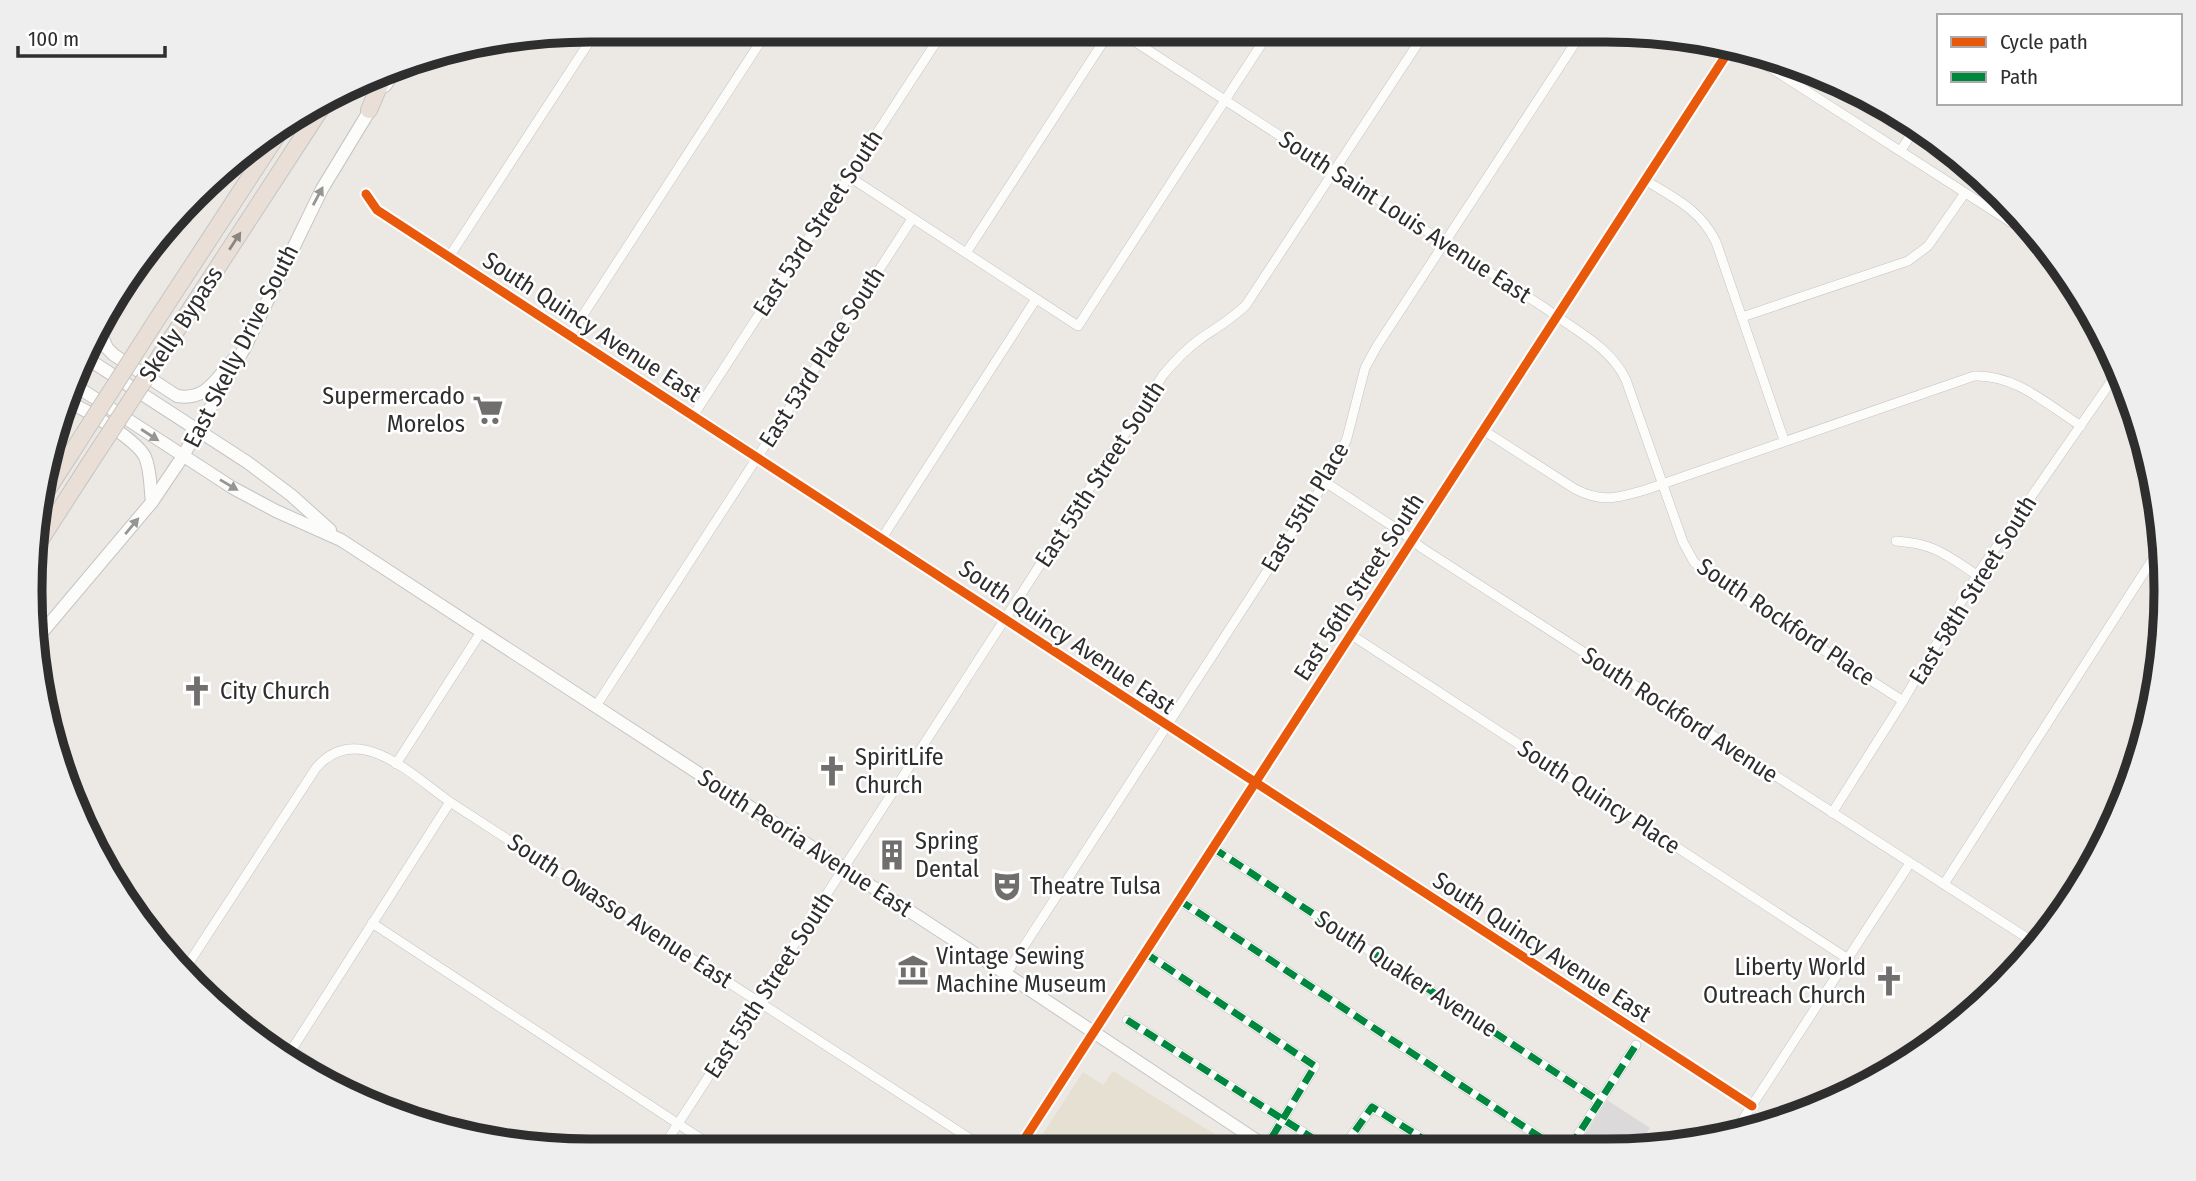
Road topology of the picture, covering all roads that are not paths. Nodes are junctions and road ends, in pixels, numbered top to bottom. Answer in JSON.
{"nodes":[{"id":1,"x":589,"y":42,"type":"edge"},
{"id":2,"x":760,"y":42,"type":"edge"},
{"id":3,"x":936,"y":42,"type":"edge"},
{"id":4,"x":1103,"y":42,"type":"edge"},
{"id":5,"x":1135,"y":42,"type":"edge"},
{"id":6,"x":1262,"y":42,"type":"edge"},
{"id":7,"x":1419,"y":42,"type":"edge"},
{"id":8,"x":1576,"y":42,"type":"edge"},
{"id":9,"x":1726,"y":56,"type":"edge"},
{"id":10,"x":1775,"y":69,"type":"edge"},
{"id":11,"x":1794,"y":76,"type":"edge"},
{"id":12,"x":1792,"y":79,"type":"junction"},
{"id":13,"x":388,"y":81,"type":"edge"},
{"id":14,"x":380,"y":84,"type":"edge"},
{"id":15,"x":1225,"y":100,"type":"junction"},
{"id":16,"x":369,"y":110,"type":"junction"},
{"id":17,"x":317,"y":114,"type":"edge"},
{"id":18,"x":1911,"y":135,"type":"edge"},
{"id":19,"x":271,"y":145,"type":"edge"},
{"id":20,"x":1901,"y":150,"type":"junction"},
{"id":21,"x":1334,"y":171,"type":"junction"},
{"id":22,"x":848,"y":176,"type":"junction"},
{"id":23,"x":1645,"y":180,"type":"junction"},
{"id":24,"x":1965,"y":193,"type":"junction"},
{"id":25,"x":366,"y":194,"type":"dead end"},
{"id":26,"x":912,"y":219,"type":"junction"},
{"id":27,"x":2010,"y":222,"type":"joint"},
{"id":28,"x":2013,"y":224,"type":"edge"},
{"id":29,"x":1445,"y":243,"type":"junction"},
{"id":30,"x":966,"y":253,"type":"junction"},
{"id":31,"x":449,"y":257,"type":"junction"},
{"id":32,"x":1036,"y":299,"type":"junction"},
{"id":33,"x":1556,"y":316,"type":"junction"},
{"id":34,"x":1742,"y":317,"type":"junction"},
{"id":35,"x":570,"y":335,"type":"junction"},
{"id":36,"x":103,"y":339,"type":"edge"},
{"id":37,"x":245,"y":347,"type":"junction"},
{"id":38,"x":93,"y":362,"type":"edge"},
{"id":39,"x":2112,"y":381,"type":"edge"},
{"id":40,"x":81,"y":389,"type":"edge"},
{"id":41,"x":74,"y":405,"type":"edge"},
{"id":42,"x":693,"y":416,"type":"junction"},
{"id":43,"x":2081,"y":426,"type":"junction"},
{"id":44,"x":1483,"y":430,"type":"junction"},
{"id":45,"x":199,"y":431,"type":"junction"},
{"id":46,"x":1784,"y":440,"type":"junction"},
{"id":47,"x":183,"y":456,"type":"junction"},
{"id":48,"x":756,"y":457,"type":"junction"},
{"id":49,"x":54,"y":480,"type":"edge"},
{"id":50,"x":1325,"y":482,"type":"junction"},
{"id":51,"x":1661,"y":483,"type":"junction"},
{"id":52,"x":152,"y":502,"type":"junction"},
{"id":53,"x":46,"y":532,"type":"edge"},
{"id":54,"x":882,"y":538,"type":"junction"},
{"id":55,"x":341,"y":540,"type":"junction"},
{"id":56,"x":1412,"y":540,"type":"junction"},
{"id":57,"x":1896,"y":541,"type":"dead end"},
{"id":58,"x":2153,"y":559,"type":"edge"},
{"id":59,"x":1977,"y":575,"type":"junction"},
{"id":60,"x":1005,"y":620,"type":"junction"},
{"id":61,"x":44,"y":631,"type":"edge"},
{"id":62,"x":481,"y":632,"type":"junction"},
{"id":63,"x":1350,"y":634,"type":"junction"},
{"id":64,"x":1903,"y":701,"type":"junction"},
{"id":65,"x":596,"y":706,"type":"junction"},
{"id":66,"x":1166,"y":726,"type":"junction"},
{"id":67,"x":396,"y":764,"type":"junction"},
{"id":68,"x":1255,"y":783,"type":"junction"},
{"id":69,"x":450,"y":802,"type":"junction"},
{"id":70,"x":1832,"y":813,"type":"junction"},
{"id":71,"x":1213,"y":848,"type":"junction"},
{"id":72,"x":1910,"y":863,"type":"junction"},
{"id":73,"x":845,"y":869,"type":"junction"},
{"id":74,"x":1944,"y":884,"type":"junction"},
{"id":75,"x":1179,"y":900,"type":"junction"},
{"id":76,"x":372,"y":923,"type":"junction"},
{"id":77,"x":2029,"y":939,"type":"edge"},
{"id":78,"x":1145,"y":953,"type":"junction"},
{"id":79,"x":1848,"y":959,"type":"junction"},
{"id":80,"x":189,"y":963,"type":"edge"},
{"id":81,"x":1006,"y":974,"type":"junction"},
{"id":82,"x":758,"y":1000,"type":"junction"},
{"id":83,"x":1127,"y":1020,"type":"dead end"},
{"id":84,"x":1094,"y":1032,"type":"junction"},
{"id":85,"x":1636,"y":1045,"type":"dead end"},
{"id":86,"x":291,"y":1050,"type":"edge"},
{"id":87,"x":1600,"y":1101,"type":"junction"},
{"id":88,"x":1752,"y":1107,"type":"junction"},
{"id":89,"x":1283,"y":1119,"type":"junction"},
{"id":90,"x":1742,"y":1121,"type":"edge"},
{"id":91,"x":678,"y":1124,"type":"junction"},
{"id":92,"x":668,"y":1139,"type":"edge"},
{"id":93,"x":701,"y":1139,"type":"edge"},
{"id":94,"x":971,"y":1139,"type":"edge"},
{"id":95,"x":1024,"y":1139,"type":"edge"},
{"id":96,"x":1255,"y":1139,"type":"edge"},
{"id":97,"x":1272,"y":1139,"type":"edge"},
{"id":98,"x":1314,"y":1139,"type":"edge"},
{"id":99,"x":1349,"y":1139,"type":"edge"},
{"id":100,"x":1423,"y":1139,"type":"edge"},
{"id":101,"x":1543,"y":1139,"type":"edge"},
{"id":102,"x":1575,"y":1139,"type":"edge"}],
"edges":[{"from":1,"to":31,"type":"street"},
{"from":2,"to":35,"type":"street"},
{"from":3,"to":22,"type":"street","name":"East 53rd Street South"},
{"from":4,"to":30,"type":"street"},
{"from":5,"to":15,"type":"street","name":"South Saint Louis Avenue East"},
{"from":6,"to":15,"type":"street"},
{"from":7,"to":21,"type":"street","name":"East 55th Street South"},
{"from":8,"to":29,"type":"street","name":"East 55th Place"},
{"from":9,"to":23,"type":"street","name":"East 56th Street South"},
{"from":10,"to":12,"type":"street"},
{"from":11,"to":12,"type":"street"},
{"from":12,"to":20,"type":"street"},
{"from":13,"to":16,"type":"main road","name":"East Skelly Drive South"},
{"from":14,"to":16,"type":"highway"},
{"from":15,"to":21,"type":"street","name":"South Saint Louis Avenue East"},
{"from":15,"to":32,"type":"street"},
{"from":37,"to":16,"type":"main road","name":"East Skelly Drive South","one_way":true},
{"from":53,"to":17,"type":"highway","name":"Skelly Bypass","one_way":true,"bridge":true},
{"from":18,"to":20,"type":"street"},
{"from":19,"to":49,"type":"highway","name":"Skelly Bypass","bridge":true},
{"from":20,"to":24,"type":"street"},
{"from":21,"to":29,"type":"street","name":"South Saint Louis Avenue East"},
{"from":21,"to":60,"type":"street","name":"East 55th Street South"},
{"from":22,"to":26,"type":"street"},
{"from":22,"to":42,"type":"street","name":"East 53rd Street South"},
{"from":23,"to":33,"type":"street","name":"East 56th Street South"},
{"from":23,"to":34,"type":"street"},
{"from":24,"to":27,"type":"street"},
{"from":24,"to":34,"type":"street"},
{"from":25,"to":31,"type":"street","name":"South Quincy Avenue East"},
{"from":26,"to":30,"type":"street"},
{"from":26,"to":48,"type":"street","name":"East 53rd Place South"},
{"from":27,"to":28,"type":"street"},
{"from":29,"to":33,"type":"street","name":"South Saint Louis Avenue East"},
{"from":29,"to":50,"type":"street","name":"East 55th Place"},
{"from":30,"to":32,"type":"street"},
{"from":31,"to":35,"type":"street","name":"South Quincy Avenue East"},
{"from":32,"to":54,"type":"street"},
{"from":33,"to":44,"type":"street","name":"East 56th Street South"},
{"from":33,"to":51,"type":"street","name":"South Saint Louis Avenue East"},
{"from":34,"to":46,"type":"street"},
{"from":35,"to":42,"type":"street","name":"South Quincy Avenue East"},
{"from":36,"to":37,"type":"main road"},
{"from":37,"to":45,"type":"main road","name":"East Skelly Drive South"},
{"from":38,"to":45,"type":"main road","name":"South Peoria Avenue East"},
{"from":39,"to":43,"type":"street","name":"East 58th Street South"},
{"from":40,"to":47,"type":"main road","name":"South Peoria Avenue East","one_way":true},
{"from":41,"to":52,"type":"main road"},
{"from":42,"to":48,"type":"street","name":"South Quincy Avenue East"},
{"from":43,"to":46,"type":"street"},
{"from":43,"to":59,"type":"street","name":"East 58th Street South"},
{"from":44,"to":51,"type":"street"},
{"from":44,"to":56,"type":"street","name":"East 56th Street South"},
{"from":45,"to":47,"type":"main road","name":"East Skelly Drive South"},
{"from":45,"to":55,"type":"main road","name":"South Peoria Avenue East"},
{"from":46,"to":51,"type":"street"},
{"from":47,"to":52,"type":"main road","name":"East Skelly Drive South"},
{"from":47,"to":55,"type":"main road","name":"South Peoria Avenue East","one_way":true},
{"from":48,"to":54,"type":"street","name":"South Quincy Avenue East"},
{"from":48,"to":65,"type":"street","name":"East 53rd Place South"},
{"from":50,"to":56,"type":"street","name":"South Rockford Avenue"},
{"from":50,"to":66,"type":"street","name":"East 55th Place"},
{"from":51,"to":64,"type":"street","name":"South Rockford Place"},
{"from":61,"to":52,"type":"main road","name":"East Skelly Drive South","one_way":true},
{"from":54,"to":60,"type":"street","name":"South Quincy Avenue East"},
{"from":55,"to":62,"type":"main road","name":"South Peoria Avenue East"},
{"from":56,"to":63,"type":"street","name":"East 56th Street South"},
{"from":56,"to":70,"type":"street","name":"South Rockford Avenue"},
{"from":57,"to":59,"type":"street"},
{"from":58,"to":74,"type":"street"},
{"from":59,"to":64,"type":"street","name":"East 58th Street South"},
{"from":60,"to":66,"type":"street","name":"South Quincy Avenue East"},
{"from":60,"to":73,"type":"street","name":"East 55th Street South"},
{"from":62,"to":65,"type":"main road","name":"South Peoria Avenue East"},
{"from":62,"to":67,"type":"street"},
{"from":63,"to":68,"type":"street","name":"East 56th Street South"},
{"from":63,"to":79,"type":"street","name":"South Quincy Place"},
{"from":64,"to":70,"type":"street","name":"East 58th Street South"},
{"from":65,"to":73,"type":"main road","name":"South Peoria Avenue East"},
{"from":66,"to":68,"type":"street","name":"South Quincy Avenue East"},
{"from":66,"to":81,"type":"street","name":"East 55th Place"},
{"from":67,"to":69,"type":"street","name":"South Owasso Avenue East"},
{"from":67,"to":80,"type":"street"},
{"from":68,"to":71,"type":"street","name":"East 56th Street South"},
{"from":68,"to":88,"type":"street","name":"South Quincy Avenue East"},
{"from":69,"to":76,"type":"street"},
{"from":69,"to":82,"type":"street","name":"South Owasso Avenue East"},
{"from":70,"to":72,"type":"street","name":"South Rockford Avenue"},
{"from":71,"to":75,"type":"street","name":"East 56th Street South"},
{"from":71,"to":87,"type":"street","name":"South Quaker Avenue"},
{"from":72,"to":74,"type":"street","name":"South Rockford Avenue"},
{"from":72,"to":79,"type":"street"},
{"from":73,"to":81,"type":"main road","name":"South Peoria Avenue East"},
{"from":73,"to":82,"type":"street","name":"East 55th Street South"},
{"from":74,"to":77,"type":"street","name":"South Rockford Avenue"},
{"from":75,"to":78,"type":"street","name":"East 56th Street South"},
{"from":75,"to":101,"type":"street"},
{"from":76,"to":86,"type":"street"},
{"from":76,"to":91,"type":"street"},
{"from":78,"to":84,"type":"street","name":"East 56th Street South"},
{"from":78,"to":89,"type":"street"},
{"from":79,"to":88,"type":"street"},
{"from":81,"to":84,"type":"main road","name":"South Peoria Avenue East"},
{"from":82,"to":91,"type":"street","name":"East 55th Street South"},
{"from":82,"to":94,"type":"street","name":"South Owasso Avenue East"},
{"from":83,"to":89,"type":"street"},
{"from":84,"to":95,"type":"street","name":"East 56th Street South"},
{"from":84,"to":96,"type":"main road","name":"South Peoria Avenue East"},
{"from":85,"to":87,"type":"street"},
{"from":87,"to":102,"type":"street"},
{"from":88,"to":90,"type":"street"},
{"from":89,"to":97,"type":"street"},
{"from":89,"to":98,"type":"street"},
{"from":91,"to":92,"type":"street","name":"East 55th Street South"},
{"from":91,"to":93,"type":"street"},
{"from":99,"to":100,"type":"street"}]}
